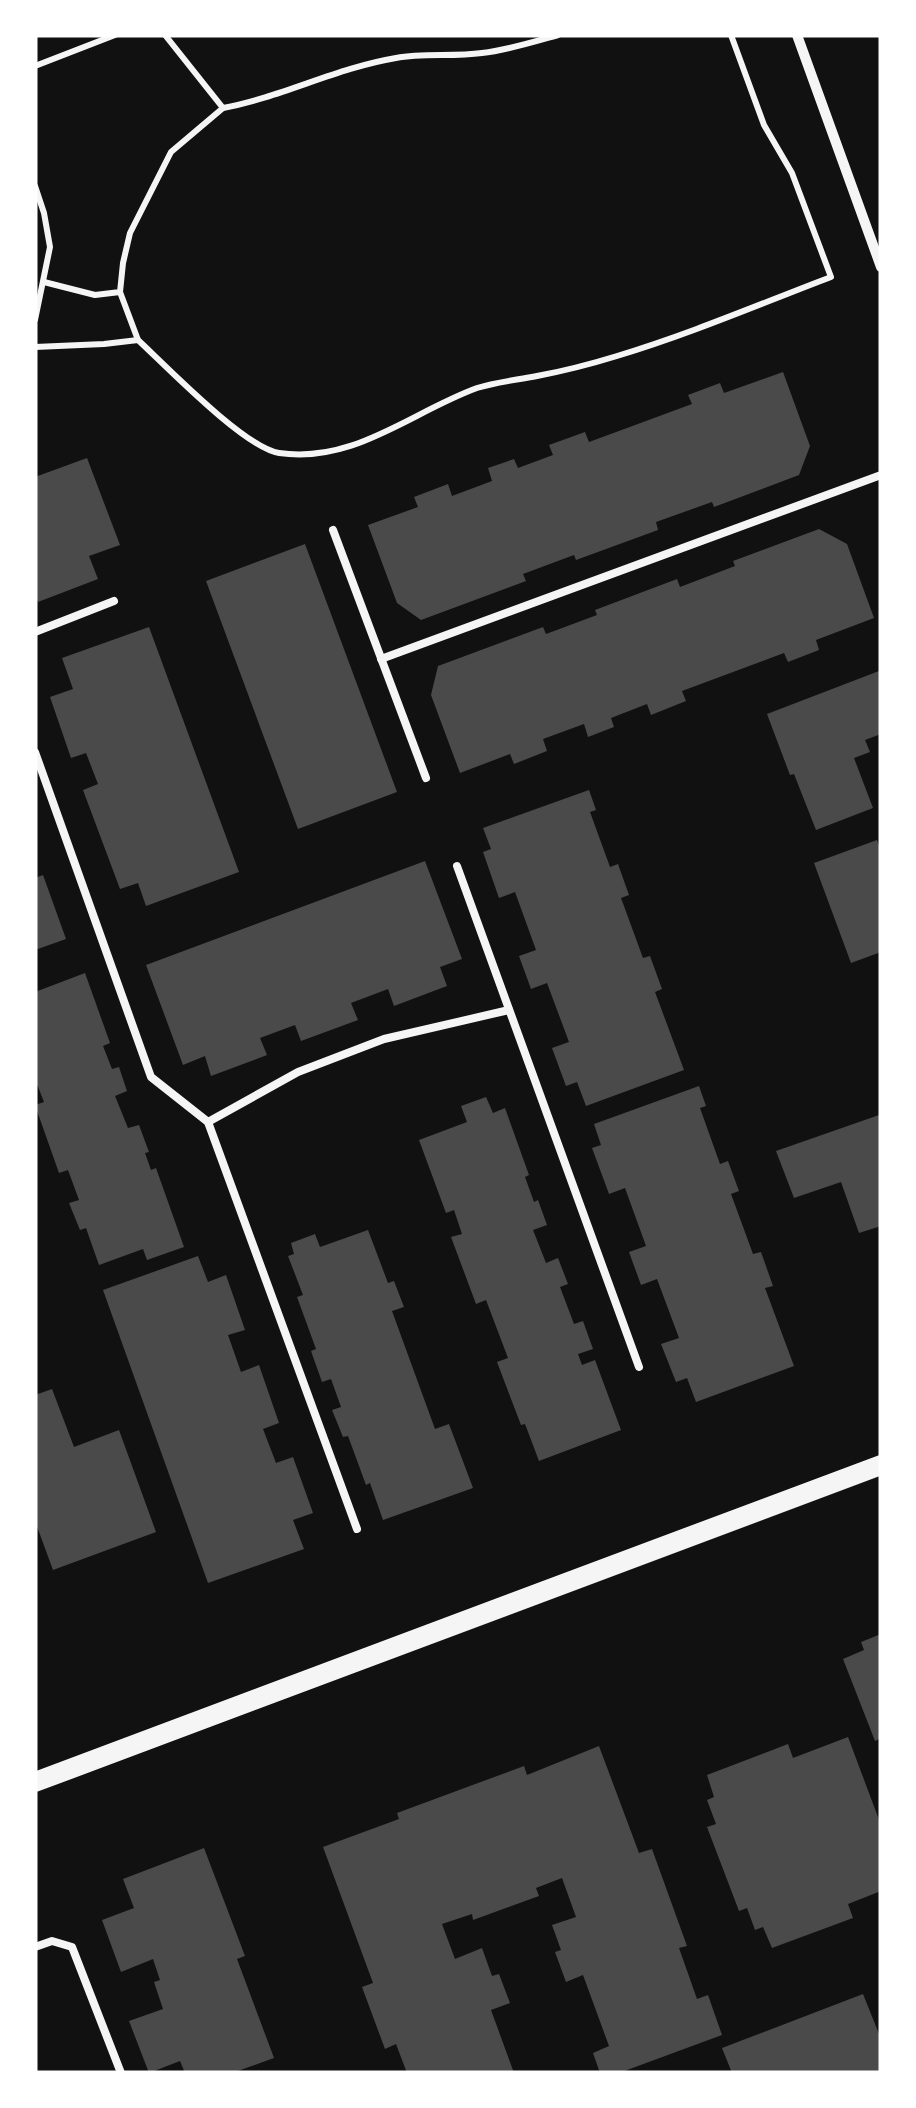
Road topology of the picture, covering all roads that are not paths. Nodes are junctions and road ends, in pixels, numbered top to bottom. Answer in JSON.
{"nodes":[{"id":1,"x":797,"y":35,"type":"edge"},
{"id":2,"x":881,"y":267,"type":"edge"},
{"id":3,"x":881,"y":475,"type":"edge"},
{"id":4,"x":334,"y":530,"type":"dead end"},
{"id":5,"x":114,"y":601,"type":"dead end"},
{"id":6,"x":35,"y":632,"type":"edge"},
{"id":7,"x":381,"y":659,"type":"junction"},
{"id":8,"x":35,"y":752,"type":"edge"},
{"id":9,"x":426,"y":778,"type":"dead end"},
{"id":10,"x":457,"y":866,"type":"dead end"},
{"id":11,"x":510,"y":1010,"type":"junction"},
{"id":12,"x":208,"y":1122,"type":"junction"},
{"id":13,"x":639,"y":1367,"type":"dead end"},
{"id":14,"x":881,"y":1465,"type":"edge"},
{"id":15,"x":357,"y":1529,"type":"dead end"},
{"id":16,"x":35,"y":1782,"type":"edge"},
{"id":17,"x":35,"y":1947,"type":"edge"},
{"id":18,"x":120,"y":2073,"type":"edge"}],
"edges":[{"from":1,"to":2,"type":"street"},
{"from":3,"to":7,"type":"lane"},
{"from":4,"to":7,"type":"lane"},
{"from":5,"to":6,"type":"lane"},
{"from":7,"to":9,"type":"lane"},
{"from":8,"to":12,"type":"lane"},
{"from":10,"to":11,"type":"lane"},
{"from":11,"to":12,"type":"lane"},
{"from":11,"to":13,"type":"lane"},
{"from":12,"to":15,"type":"lane"},
{"from":14,"to":16,"type":"main road"},
{"from":17,"to":18,"type":"lane"}]}
